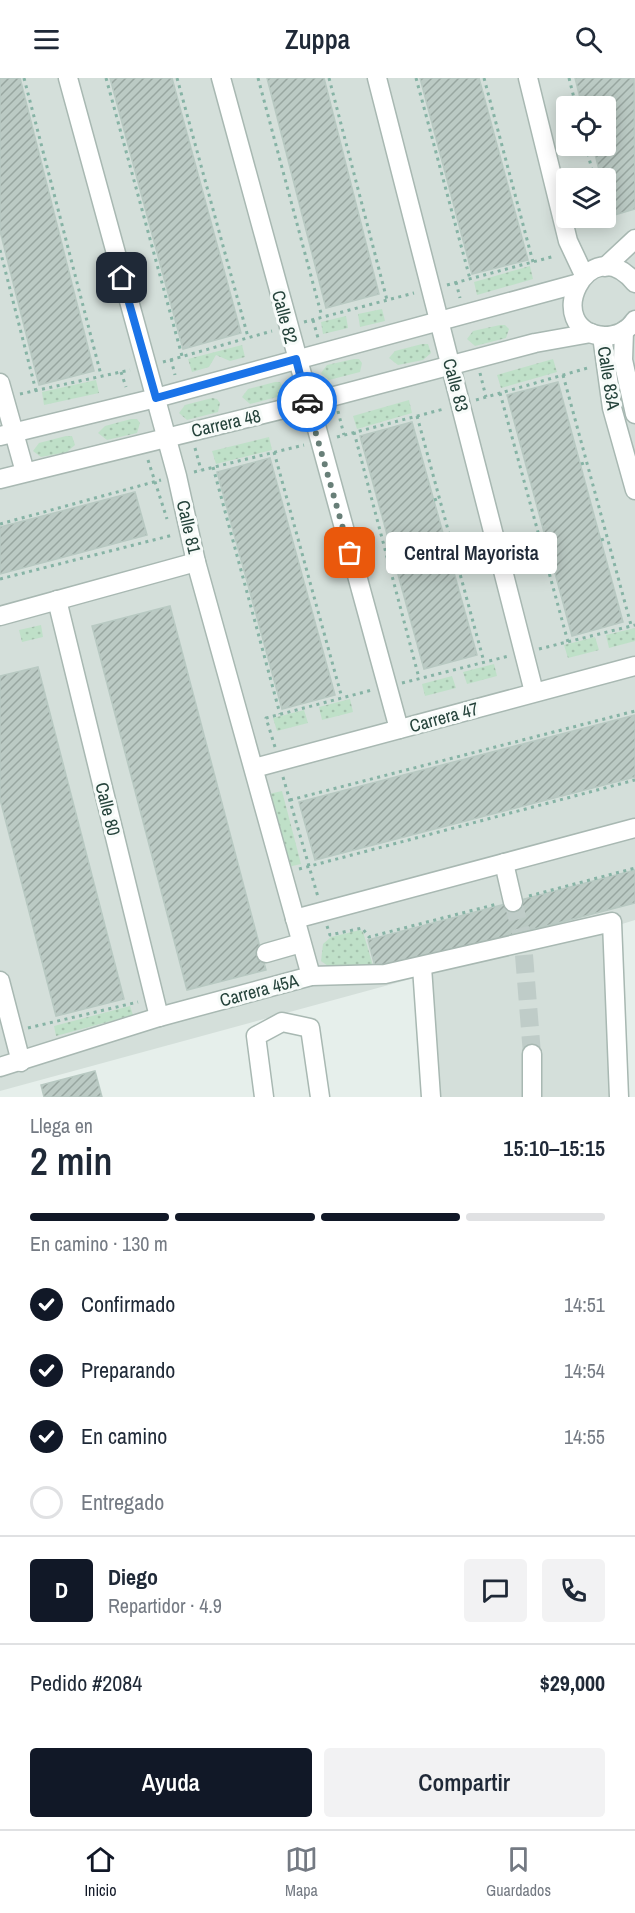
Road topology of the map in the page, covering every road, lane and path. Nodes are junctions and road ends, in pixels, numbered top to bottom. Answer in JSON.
{"nodes":[{"id":1,"x":24,"y":78,"type":"edge"},
{"id":2,"x":68,"y":78,"type":"edge"},
{"id":3,"x":106,"y":78,"type":"edge"},
{"id":4,"x":177,"y":78,"type":"edge"},
{"id":5,"x":221,"y":78,"type":"edge"},
{"id":6,"x":258,"y":78,"type":"edge"},
{"id":7,"x":329,"y":78,"type":"edge"},
{"id":8,"x":377,"y":78,"type":"edge"},
{"id":9,"x":416,"y":78,"type":"edge"},
{"id":10,"x":484,"y":78,"type":"edge"},
{"id":11,"x":528,"y":78,"type":"edge"},
{"id":12,"x":569,"y":78,"type":"edge"},
{"id":13,"x":574,"y":96,"type":"edge"},
{"id":14,"x":350,"y":160,"type":"junction"},
{"id":15,"x":345,"y":162,"type":"dead end"},
{"id":16,"x":292,"y":176,"type":"dead end"},
{"id":17,"x":285,"y":178,"type":"junction"},
{"id":18,"x":66,"y":238,"type":"junction"},
{"id":19,"x":635,"y":239,"type":"edge"},
{"id":20,"x":61,"y":240,"type":"dead end"},
{"id":21,"x":0,"y":250,"type":"edge"},
{"id":22,"x":533,"y":262,"type":"dead end"},
{"id":23,"x":605,"y":267,"type":"junction"},
{"id":24,"x":632,"y":276,"type":"edge"},
{"id":25,"x":470,"y":279,"type":"dead end"},
{"id":26,"x":580,"y":280,"type":"junction"},
{"id":27,"x":456,"y":282,"type":"dead end"},
{"id":28,"x":387,"y":300,"type":"dead end"},
{"id":29,"x":464,"y":315,"type":"junction"},
{"id":30,"x":322,"y":317,"type":"dead end"},
{"id":31,"x":313,"y":320,"type":"dead end"},
{"id":32,"x":439,"y":323,"type":"junction"},
{"id":33,"x":631,"y":325,"type":"edge"},
{"id":34,"x":596,"y":334,"type":"junction"},
{"id":35,"x":248,"y":338,"type":"dead end"},
{"id":36,"x":322,"y":353,"type":"junction"},
{"id":37,"x":182,"y":356,"type":"dead end"},
{"id":38,"x":296,"y":359,"type":"junction"},
{"id":39,"x":476,"y":359,"type":"junction"},
{"id":40,"x":451,"y":365,"type":"junction"},
{"id":41,"x":592,"y":366,"type":"dead end"},
{"id":42,"x":562,"y":375,"type":"junction"},
{"id":43,"x":102,"y":376,"type":"dead end"},
{"id":44,"x":0,"y":383,"type":"edge"},
{"id":45,"x":36,"y":391,"type":"dead end"},
{"id":46,"x":500,"y":393,"type":"junction"},
{"id":47,"x":334,"y":396,"type":"junction"},
{"id":48,"x":486,"y":397,"type":"junction"},
{"id":49,"x":156,"y":398,"type":"junction"},
{"id":50,"x":308,"y":403,"type":"junction"},
{"id":51,"x":461,"y":404,"type":"junction"},
{"id":52,"x":635,"y":414,"type":"edge"},
{"id":53,"x":417,"y":416,"type":"junction"},
{"id":54,"x":191,"y":431,"type":"junction"},
{"id":55,"x":354,"y":432,"type":"junction"},
{"id":56,"x":7,"y":435,"type":"edge"},
{"id":57,"x":344,"y":435,"type":"junction"},
{"id":58,"x":167,"y":437,"type":"junction"},
{"id":59,"x":318,"y":441,"type":"junction"},
{"id":60,"x":143,"y":443,"type":"junction"},
{"id":61,"x":274,"y":452,"type":"junction"},
{"id":62,"x":587,"y":462,"type":"junction"},
{"id":63,"x":581,"y":464,"type":"dead end"},
{"id":64,"x":213,"y":467,"type":"junction"},
{"id":65,"x":201,"y":470,"type":"junction"},
{"id":66,"x":25,"y":472,"type":"junction"},
{"id":67,"x":177,"y":476,"type":"junction"},
{"id":68,"x":0,"y":479,"type":"edge"},
{"id":69,"x":529,"y":479,"type":"dead end"},
{"id":70,"x":523,"y":480,"type":"junction"},
{"id":71,"x":155,"y":481,"type":"junction"},
{"id":72,"x":635,"y":490,"type":"edge"},
{"id":73,"x":440,"y":498,"type":"junction"},
{"id":74,"x":434,"y":500,"type":"dead end"},
{"id":75,"x":381,"y":512,"type":"dead end"},
{"id":76,"x":375,"y":513,"type":"junction"},
{"id":77,"x":0,"y":524,"type":"edge"},
{"id":78,"x":181,"y":533,"type":"junction"},
{"id":79,"x":298,"y":537,"type":"junction"},
{"id":80,"x":292,"y":538,"type":"dead end"},
{"id":81,"x":607,"y":538,"type":"junction"},
{"id":82,"x":601,"y":540,"type":"dead end"},
{"id":83,"x":550,"y":554,"type":"dead end"},
{"id":84,"x":544,"y":556,"type":"junction"},
{"id":85,"x":196,"y":561,"type":"junction"},
{"id":86,"x":460,"y":575,"type":"junction"},
{"id":87,"x":455,"y":576,"type":"dead end"},
{"id":88,"x":0,"y":579,"type":"edge"},
{"id":89,"x":402,"y":591,"type":"dead end"},
{"id":90,"x":396,"y":592,"type":"junction"},
{"id":91,"x":57,"y":600,"type":"junction"},
{"id":92,"x":319,"y":614,"type":"junction"},
{"id":93,"x":0,"y":616,"type":"edge"},
{"id":94,"x":313,"y":616,"type":"dead end"},
{"id":95,"x":633,"y":625,"type":"edge"},
{"id":96,"x":568,"y":642,"type":"junction"},
{"id":97,"x":524,"y":653,"type":"junction"},
{"id":98,"x":484,"y":662,"type":"junction"},
{"id":99,"x":635,"y":666,"type":"edge"},
{"id":100,"x":419,"y":678,"type":"junction"},
{"id":101,"x":387,"y":686,"type":"junction"},
{"id":102,"x":534,"y":692,"type":"junction"},
{"id":103,"x":342,"y":698,"type":"junction"},
{"id":104,"x":635,"y":711,"type":"edge"},
{"id":105,"x":280,"y":714,"type":"junction"},
{"id":106,"x":399,"y":729,"type":"junction"},
{"id":107,"x":279,"y":761,"type":"junction"},
{"id":108,"x":254,"y":768,"type":"junction"},
{"id":109,"x":635,"y":780,"type":"edge"},
{"id":110,"x":290,"y":800,"type":"junction"},
{"id":111,"x":635,"y":828,"type":"edge"},
{"id":112,"x":504,"y":862,"type":"junction"},
{"id":113,"x":309,"y":866,"type":"junction"},
{"id":114,"x":635,"y":868,"type":"edge"},
{"id":115,"x":284,"y":874,"type":"junction"},
{"id":116,"x":513,"y":901,"type":"junction"},
{"id":117,"x":322,"y":912,"type":"junction"},
{"id":118,"x":295,"y":919,"type":"junction"},
{"id":119,"x":301,"y":943,"type":"junction"},
{"id":120,"x":266,"y":953,"type":"dead end"},
{"id":121,"x":422,"y":967,"type":"junction"},
{"id":122,"x":311,"y":976,"type":"junction"},
{"id":123,"x":0,"y":981,"type":"edge"},
{"id":124,"x":155,"y":998,"type":"junction"},
{"id":125,"x":159,"y":1017,"type":"junction"},
{"id":126,"x":13,"y":1031,"type":"junction"},
{"id":127,"x":532,"y":1054,"type":"tunnel mouth"},
{"id":128,"x":21,"y":1062,"type":"junction"},
{"id":129,"x":0,"y":1067,"type":"edge"},
{"id":130,"x":264,"y":1097,"type":"edge"},
{"id":131,"x":320,"y":1097,"type":"edge"},
{"id":132,"x":431,"y":1097,"type":"edge"},
{"id":133,"x":532,"y":1097,"type":"edge"},
{"id":134,"x":619,"y":1097,"type":"edge"}],
"edges":[{"from":1,"to":18,"type":"path"},
{"from":2,"to":49,"type":"street","name":"Calle 81"},
{"from":3,"to":37,"type":"path"},
{"from":4,"to":35,"type":"path"},
{"from":5,"to":38,"type":"street","name":"Calle 82"},
{"from":6,"to":17,"type":"path"},
{"from":7,"to":14,"type":"path"},
{"from":8,"to":32,"type":"street","name":"Calle 83"},
{"from":9,"to":25,"type":"path"},
{"from":10,"to":22,"type":"path"},
{"from":11,"to":26,"type":"street"},
{"from":12,"to":13,"type":"path"},
{"from":14,"to":15,"type":"path"},
{"from":14,"to":28,"type":"path"},
{"from":16,"to":17,"type":"path"},
{"from":17,"to":30,"type":"path"},
{"from":18,"to":20,"type":"path"},
{"from":18,"to":43,"type":"path"},
{"from":19,"to":23,"type":"street"},
{"from":21,"to":45,"type":"path"},
{"from":23,"to":24,"type":"street"},
{"from":23,"to":26,"type":"street"},
{"from":26,"to":29,"type":"street"},
{"from":26,"to":34,"type":"street"},
{"from":27,"to":29,"type":"path"},
{"from":29,"to":32,"type":"street"},
{"from":31,"to":36,"type":"path"},
{"from":32,"to":36,"type":"street"},
{"from":32,"to":40,"type":"street","name":"Calle 83"},
{"from":33,"to":34,"type":"street","name":"Carrera 48"},
{"from":33,"to":52,"type":"street","name":"Calle 83A"},
{"from":34,"to":39,"type":"street","name":"Carrera 48"},
{"from":34,"to":72,"type":"street","name":"Calle 83A"},
{"from":36,"to":38,"type":"street"},
{"from":38,"to":49,"type":"street"},
{"from":38,"to":50,"type":"street","name":"Calle 82"},
{"from":39,"to":40,"type":"street","name":"Carrera 48"},
{"from":39,"to":48,"type":"path"},
{"from":40,"to":47,"type":"street","name":"Carrera 48"},
{"from":40,"to":51,"type":"street","name":"Calle 83"},
{"from":41,"to":42,"type":"path"},
{"from":42,"to":46,"type":"path"},
{"from":42,"to":62,"type":"path"},
{"from":44,"to":56,"type":"street"},
{"from":46,"to":48,"type":"path"},
{"from":46,"to":70,"type":"path"},
{"from":47,"to":50,"type":"street","name":"Carrera 48"},
{"from":47,"to":57,"type":"path"},
{"from":48,"to":51,"type":"path"},
{"from":49,"to":56,"type":"street"},
{"from":49,"to":58,"type":"street","name":"Calle 81"},
{"from":50,"to":54,"type":"street","name":"Carrera 48"},
{"from":50,"to":59,"type":"street","name":"Calle 82"},
{"from":51,"to":53,"type":"path"},
{"from":51,"to":97,"type":"street","name":"Calle 83"},
{"from":53,"to":55,"type":"path"},
{"from":53,"to":73,"type":"path"},
{"from":54,"to":58,"type":"street","name":"Carrera 48"},
{"from":54,"to":65,"type":"path"},
{"from":55,"to":57,"type":"path"},
{"from":55,"to":76,"type":"path"},
{"from":56,"to":66,"type":"street"},
{"from":57,"to":59,"type":"path"},
{"from":58,"to":60,"type":"street","name":"Carrera 48"},
{"from":58,"to":67,"type":"street","name":"Calle 81"},
{"from":59,"to":61,"type":"path"},
{"from":59,"to":101,"type":"street","name":"Calle 82"},
{"from":60,"to":66,"type":"street","name":"Carrera 48"},
{"from":60,"to":71,"type":"path"},
{"from":61,"to":64,"type":"path"},
{"from":61,"to":79,"type":"path"},
{"from":62,"to":63,"type":"path"},
{"from":62,"to":81,"type":"path"},
{"from":64,"to":65,"type":"path"},
{"from":64,"to":105,"type":"path"},
{"from":65,"to":67,"type":"path"},
{"from":66,"to":68,"type":"street","name":"Carrera 48"},
{"from":67,"to":71,"type":"path"},
{"from":67,"to":78,"type":"street","name":"Calle 81"},
{"from":69,"to":70,"type":"path"},
{"from":70,"to":84,"type":"path"},
{"from":71,"to":77,"type":"path"},
{"from":71,"to":78,"type":"path"},
{"from":73,"to":74,"type":"path"},
{"from":73,"to":86,"type":"path"},
{"from":75,"to":76,"type":"path"},
{"from":76,"to":90,"type":"path"},
{"from":78,"to":85,"type":"street","name":"Calle 81"},
{"from":78,"to":88,"type":"path"},
{"from":79,"to":80,"type":"path"},
{"from":79,"to":92,"type":"path"},
{"from":81,"to":82,"type":"path"},
{"from":81,"to":95,"type":"path"},
{"from":83,"to":84,"type":"path"},
{"from":84,"to":96,"type":"path"},
{"from":85,"to":91,"type":"street"},
{"from":85,"to":108,"type":"street","name":"Calle 81"},
{"from":86,"to":87,"type":"path"},
{"from":86,"to":98,"type":"path"},
{"from":89,"to":90,"type":"path"},
{"from":90,"to":100,"type":"path"},
{"from":91,"to":93,"type":"street"},
{"from":91,"to":124,"type":"street","name":"Calle 80"},
{"from":92,"to":94,"type":"path"},
{"from":92,"to":103,"type":"path"},
{"from":95,"to":96,"type":"path"},
{"from":96,"to":97,"type":"path"},
{"from":97,"to":98,"type":"path"},
{"from":97,"to":102,"type":"street","name":"Calle 83"},
{"from":98,"to":100,"type":"path"},
{"from":99,"to":102,"type":"street","name":"Carrera 47"},
{"from":100,"to":101,"type":"path"},
{"from":101,"to":103,"type":"path"},
{"from":101,"to":106,"type":"street","name":"Calle 82"},
{"from":102,"to":106,"type":"street","name":"Carrera 47"},
{"from":103,"to":105,"type":"path"},
{"from":104,"to":110,"type":"path"},
{"from":105,"to":107,"type":"path"},
{"from":106,"to":107,"type":"street","name":"Carrera 47"},
{"from":107,"to":108,"type":"street","name":"Carrera 47"},
{"from":107,"to":110,"type":"path"},
{"from":108,"to":115,"type":"street","name":"Calle 81"},
{"from":109,"to":113,"type":"path"},
{"from":110,"to":113,"type":"path"},
{"from":111,"to":112,"type":"street"},
{"from":112,"to":116,"type":"street"},
{"from":112,"to":117,"type":"street"},
{"from":113,"to":115,"type":"path"},
{"from":113,"to":117,"type":"path"},
{"from":114,"to":116,"type":"path"},
{"from":115,"to":118,"type":"street","name":"Calle 81"},
{"from":116,"to":117,"type":"path"},
{"from":117,"to":118,"type":"street"},
{"from":118,"to":119,"type":"street","name":"Calle 81"},
{"from":119,"to":120,"type":"street"},
{"from":119,"to":122,"type":"street","name":"Calle 81"},
{"from":121,"to":122,"type":"street","name":"Carrera 45A"},
{"from":121,"to":132,"type":"street"},
{"from":121,"to":134,"type":"street","name":"Carrera 45A"},
{"from":122,"to":125,"type":"street","name":"Carrera 45A"},
{"from":123,"to":126,"type":"street"},
{"from":124,"to":125,"type":"street","name":"Calle 80"},
{"from":124,"to":126,"type":"path"},
{"from":125,"to":128,"type":"street","name":"Carrera 45A"},
{"from":126,"to":128,"type":"street"},
{"from":127,"to":133,"type":"street"},
{"from":128,"to":129,"type":"street","name":"Carrera 45A"},
{"from":130,"to":131,"type":"street"}]}
